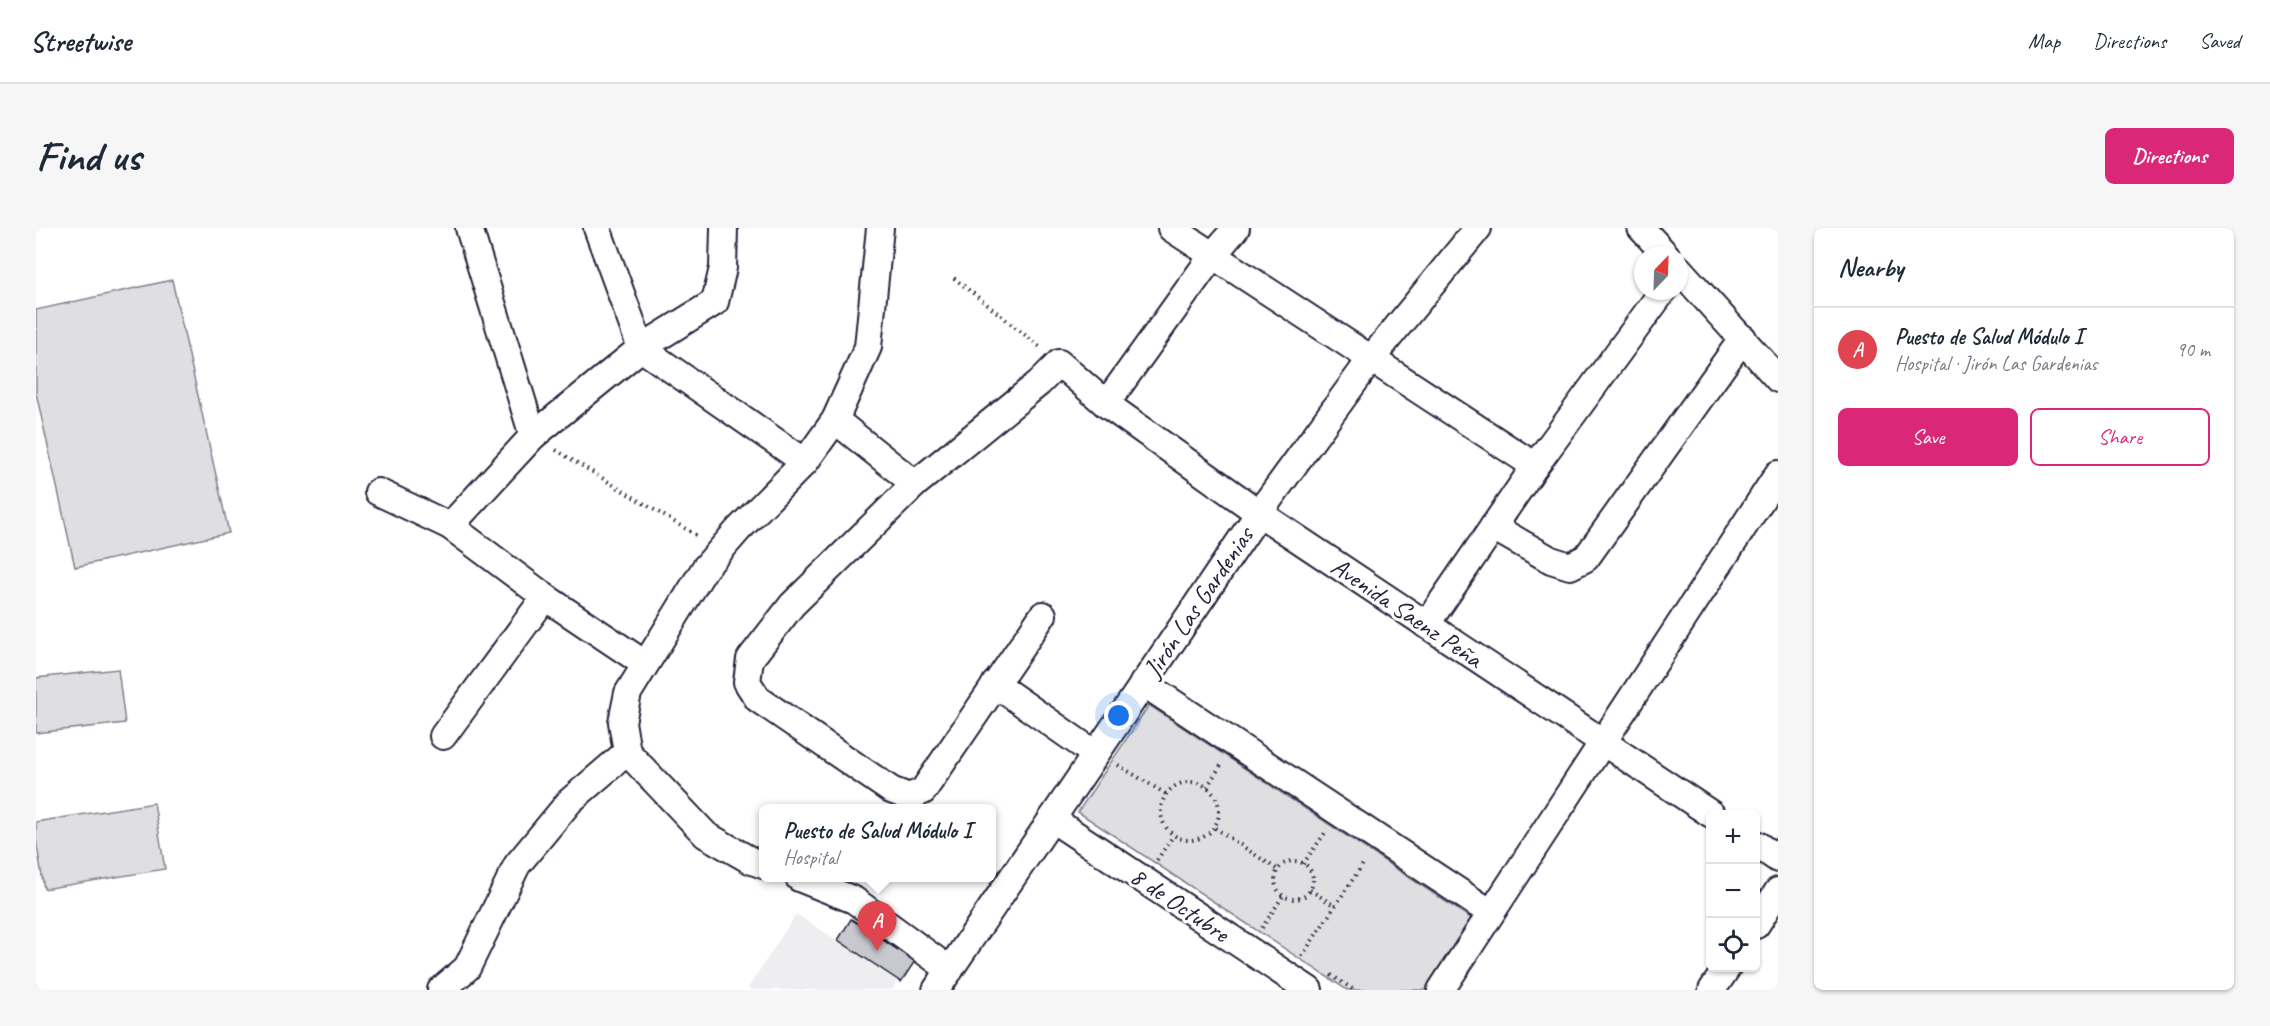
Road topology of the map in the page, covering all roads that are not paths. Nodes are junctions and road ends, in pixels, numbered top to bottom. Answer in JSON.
{"nodes":[{"id":1,"x":469,"y":228,"type":"edge"},
{"id":2,"x":597,"y":228,"type":"edge"},
{"id":3,"x":724,"y":228,"type":"edge"},
{"id":4,"x":880,"y":228,"type":"edge"},
{"id":5,"x":1171,"y":228,"type":"edge"},
{"id":6,"x":1236,"y":228,"type":"edge"},
{"id":7,"x":1478,"y":228,"type":"edge"},
{"id":8,"x":1641,"y":228,"type":"edge"},
{"id":9,"x":1658,"y":246,"type":"edge"},
{"id":10,"x":1213,"y":255,"type":"junction"},
{"id":11,"x":1688,"y":279,"type":"edge"},
{"id":12,"x":1656,"y":300,"type":"edge"},
{"id":13,"x":1743,"y":338,"type":"junction"},
{"id":14,"x":641,"y":348,"type":"junction"},
{"id":15,"x":1371,"y":359,"type":"junction"},
{"id":16,"x":1778,"y":379,"type":"edge"},
{"id":17,"x":1106,"y":404,"type":"junction"},
{"id":18,"x":835,"y":420,"type":"junction"},
{"id":19,"x":533,"y":436,"type":"junction"},
{"id":20,"x":805,"y":462,"type":"junction"},
{"id":21,"x":1535,"y":466,"type":"junction"},
{"id":22,"x":1777,"y":478,"type":"edge"},
{"id":23,"x":915,"y":484,"type":"junction"},
{"id":24,"x":378,"y":492,"type":"dead end"},
{"id":25,"x":1259,"y":513,"type":"junction"},
{"id":26,"x":450,"y":525,"type":"junction"},
{"id":27,"x":1493,"y":527,"type":"junction"},
{"id":28,"x":545,"y":597,"type":"junction"},
{"id":29,"x":1043,"y":615,"type":"dead end"},
{"id":30,"x":1426,"y":625,"type":"junction"},
{"id":31,"x":645,"y":664,"type":"junction"},
{"id":32,"x":1143,"y":683,"type":"junction"},
{"id":33,"x":996,"y":684,"type":"junction"},
{"id":34,"x":443,"y":736,"type":"dead end"},
{"id":35,"x":1603,"y":742,"type":"junction"},
{"id":36,"x":627,"y":752,"type":"junction"},
{"id":37,"x":1105,"y":758,"type":"junction"},
{"id":38,"x":1706,"y":811,"type":"edge"},
{"id":39,"x":1052,"y":819,"type":"junction"},
{"id":40,"x":1760,"y":847,"type":"edge"},
{"id":41,"x":1778,"y":859,"type":"edge"},
{"id":42,"x":759,"y":863,"type":"edge"},
{"id":43,"x":809,"y":882,"type":"edge"},
{"id":44,"x":1778,"y":891,"type":"edge"},
{"id":45,"x":1491,"y":913,"type":"junction"},
{"id":46,"x":1760,"y":918,"type":"edge"},
{"id":47,"x":1724,"y":972,"type":"edge"},
{"id":48,"x":943,"y":980,"type":"edge"},
{"id":49,"x":441,"y":990,"type":"edge"},
{"id":50,"x":1309,"y":990,"type":"edge"},
{"id":51,"x":1441,"y":990,"type":"edge"},
{"id":52,"x":1712,"y":990,"type":"edge"}],
"edges":[{"from":1,"to":19,"type":"street"},
{"from":2,"to":14,"type":"street"},
{"from":3,"to":14,"type":"street"},
{"from":4,"to":18,"type":"street"},
{"from":5,"to":10,"type":"street"},
{"from":6,"to":10,"type":"street"},
{"from":7,"to":15,"type":"street","name":"Jirón Las Gardenias"},
{"from":8,"to":9,"type":"street"},
{"from":10,"to":15,"type":"street"},
{"from":10,"to":17,"type":"street"},
{"from":11,"to":13,"type":"street"},
{"from":12,"to":21,"type":"street"},
{"from":13,"to":16,"type":"street"},
{"from":13,"to":27,"type":"street"},
{"from":14,"to":19,"type":"street"},
{"from":14,"to":20,"type":"street"},
{"from":15,"to":21,"type":"street"},
{"from":15,"to":25,"type":"street","name":"Jirón Las Gardenias"},
{"from":17,"to":23,"type":"street","name":"Avenida Saenz Peña"},
{"from":17,"to":25,"type":"street","name":"Avenida Saenz Peña"},
{"from":18,"to":20,"type":"street"},
{"from":18,"to":23,"type":"street"},
{"from":19,"to":26,"type":"street"},
{"from":20,"to":31,"type":"street"},
{"from":21,"to":27,"type":"street"},
{"from":22,"to":35,"type":"street"},
{"from":23,"to":33,"type":"street"},
{"from":24,"to":26,"type":"street"},
{"from":25,"to":30,"type":"street","name":"Avenida Saenz Peña"},
{"from":25,"to":32,"type":"street","name":"Jirón Las Gardenias"},
{"from":26,"to":28,"type":"street"},
{"from":27,"to":30,"type":"street"},
{"from":28,"to":31,"type":"street"},
{"from":28,"to":34,"type":"street"},
{"from":29,"to":33,"type":"street"},
{"from":30,"to":35,"type":"street","name":"Avenida Saenz Peña"},
{"from":31,"to":36,"type":"street"},
{"from":32,"to":37,"type":"street","name":"Jirón Las Gardenias"},
{"from":32,"to":45,"type":"street"},
{"from":33,"to":37,"type":"street"},
{"from":35,"to":38,"type":"street","name":"Avenida Saenz Peña"},
{"from":35,"to":45,"type":"street"},
{"from":36,"to":42,"type":"street"},
{"from":36,"to":49,"type":"street"},
{"from":37,"to":39,"type":"street","name":"Jirón Las Gardenias"},
{"from":39,"to":48,"type":"street","name":"Jirón Las Gardenias"},
{"from":39,"to":50,"type":"street","name":"8 de Octubre"},
{"from":40,"to":41,"type":"street"},
{"from":43,"to":48,"type":"street"},
{"from":44,"to":46,"type":"street"},
{"from":45,"to":51,"type":"street"},
{"from":47,"to":52,"type":"street"}]}
